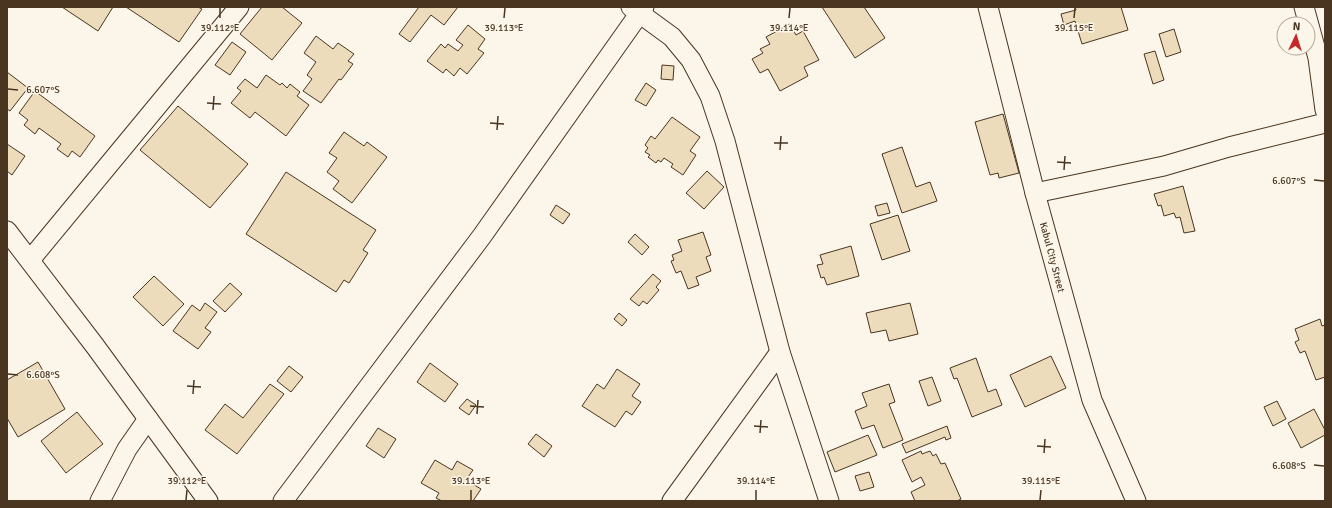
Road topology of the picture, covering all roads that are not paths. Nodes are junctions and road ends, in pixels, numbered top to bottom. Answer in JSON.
{"nodes":[{"id":1,"x":239,"y":7,"type":"edge"},
{"id":2,"x":988,"y":7,"type":"edge"},
{"id":3,"x":1304,"y":7,"type":"edge"},
{"id":4,"x":638,"y":9,"type":"edge"},
{"id":5,"x":1325,"y":110,"type":"edge"},
{"id":6,"x":1325,"y":123,"type":"edge"},
{"id":7,"x":1035,"y":193,"type":"junction"},
{"id":8,"x":7,"y":231,"type":"edge"},
{"id":9,"x":30,"y":260,"type":"junction"},
{"id":10,"x":780,"y":352,"type":"junction"},
{"id":11,"x":148,"y":419,"type":"junction"},
{"id":12,"x":100,"y":501,"type":"edge"},
{"id":13,"x":208,"y":501,"type":"edge"},
{"id":14,"x":283,"y":501,"type":"edge"},
{"id":15,"x":672,"y":501,"type":"edge"},
{"id":16,"x":829,"y":501,"type":"edge"},
{"id":17,"x":1136,"y":501,"type":"edge"}],
"edges":[{"from":1,"to":9,"type":"street"},
{"from":2,"to":7,"type":"street","name":"Kabul City Street"},
{"from":3,"to":5,"type":"street"},
{"from":4,"to":10,"type":"street"},
{"from":4,"to":14,"type":"street"},
{"from":6,"to":7,"type":"street"},
{"from":7,"to":17,"type":"street","name":"Kabul City Street"},
{"from":8,"to":9,"type":"street"},
{"from":9,"to":11,"type":"street"},
{"from":10,"to":15,"type":"street"},
{"from":10,"to":16,"type":"street"},
{"from":11,"to":12,"type":"street"},
{"from":11,"to":13,"type":"street"}]}
